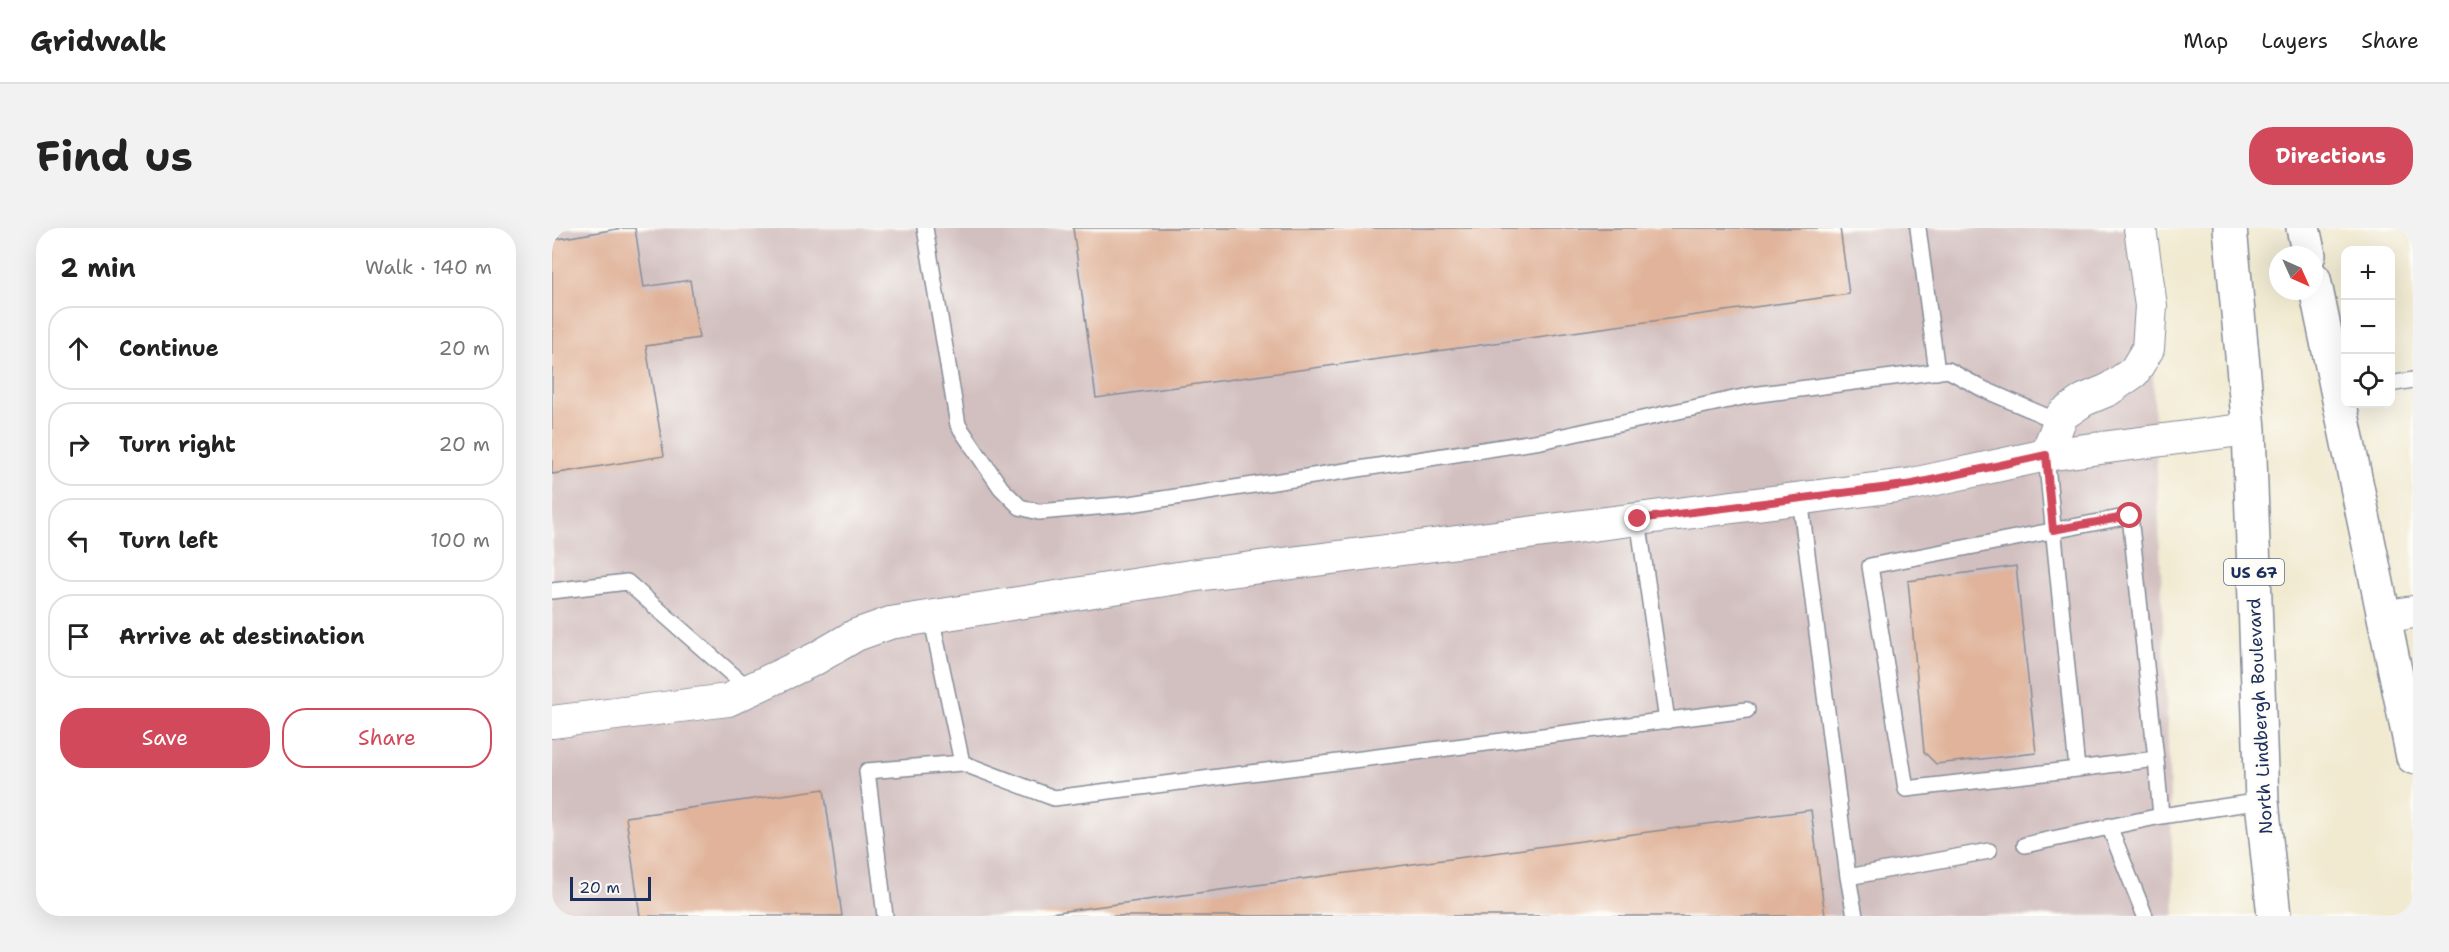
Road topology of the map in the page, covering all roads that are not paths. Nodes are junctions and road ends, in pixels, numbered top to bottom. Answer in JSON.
{"nodes":[{"id":1,"x":925,"y":228,"type":"edge"},
{"id":2,"x":1918,"y":228,"type":"edge"},
{"id":3,"x":2140,"y":228,"type":"edge"},
{"id":4,"x":2230,"y":228,"type":"edge"},
{"id":5,"x":2303,"y":228,"type":"edge"},
{"id":6,"x":2307,"y":246,"type":"edge"},
{"id":7,"x":2319,"y":300,"type":"edge"},
{"id":8,"x":1937,"y":372,"type":"junction"},
{"id":9,"x":2413,"y":380,"type":"edge"},
{"id":10,"x":2395,"y":383,"type":"edge"},
{"id":11,"x":2341,"y":390,"type":"edge"},
{"id":12,"x":2346,"y":408,"type":"edge"},
{"id":13,"x":2059,"y":422,"type":"junction"},
{"id":14,"x":2249,"y":429,"type":"junction"},
{"id":15,"x":2046,"y":455,"type":"junction"},
{"id":16,"x":1800,"y":498,"type":"junction"},
{"id":17,"x":1638,"y":519,"type":"junction"},
{"id":18,"x":2053,"y":530,"type":"junction"},
{"id":19,"x":552,"y":591,"type":"edge"},
{"id":20,"x":2399,"y":614,"type":"edge"},
{"id":21,"x":930,"y":616,"type":"junction"},
{"id":22,"x":750,"y":690,"type":"junction"},
{"id":23,"x":1747,"y":710,"type":"dead end"},
{"id":24,"x":1667,"y":721,"type":"junction"},
{"id":25,"x":552,"y":722,"type":"edge"},
{"id":26,"x":2413,"y":757,"type":"edge"},
{"id":27,"x":2156,"y":759,"type":"junction"},
{"id":28,"x":962,"y":763,"type":"junction"},
{"id":29,"x":2077,"y":769,"type":"junction"},
{"id":30,"x":2262,"y":801,"type":"junction"},
{"id":31,"x":2161,"y":816,"type":"junction"},
{"id":32,"x":2109,"y":826,"type":"junction"},
{"id":33,"x":2025,"y":845,"type":"dead end"},
{"id":34,"x":1989,"y":851,"type":"dead end"},
{"id":35,"x":1848,"y":877,"type":"junction"},
{"id":36,"x":885,"y":916,"type":"edge"},
{"id":37,"x":1855,"y":916,"type":"edge"},
{"id":38,"x":2145,"y":916,"type":"edge"},
{"id":39,"x":2274,"y":916,"type":"edge"}],
"edges":[{"from":1,"to":8,"type":"lane"},
{"from":2,"to":8,"type":"lane"},
{"from":3,"to":13,"type":"street"},
{"from":4,"to":14,"type":"highway","name":"North Lindbergh Boulevard","number":"US 67"},
{"from":5,"to":6,"type":"highway"},
{"from":7,"to":11,"type":"highway"},
{"from":8,"to":13,"type":"lane"},
{"from":9,"to":10,"type":"lane"},
{"from":12,"to":20,"type":"highway"},
{"from":13,"to":15,"type":"street"},
{"from":14,"to":15,"type":"street"},
{"from":14,"to":30,"type":"highway","name":"North Lindbergh Boulevard","number":"US 67"},
{"from":15,"to":16,"type":"street"},
{"from":15,"to":18,"type":"lane"},
{"from":16,"to":17,"type":"street"},
{"from":16,"to":35,"type":"lane"},
{"from":17,"to":21,"type":"street"},
{"from":17,"to":24,"type":"lane"},
{"from":18,"to":27,"type":"lane"},
{"from":18,"to":29,"type":"lane"},
{"from":18,"to":29,"type":"lane"},
{"from":19,"to":22,"type":"lane"},
{"from":20,"to":26,"type":"highway"},
{"from":21,"to":22,"type":"street"},
{"from":21,"to":28,"type":"lane"},
{"from":22,"to":25,"type":"street"},
{"from":23,"to":24,"type":"lane"},
{"from":24,"to":28,"type":"lane"},
{"from":27,"to":29,"type":"lane"},
{"from":27,"to":31,"type":"lane"},
{"from":28,"to":36,"type":"lane"},
{"from":30,"to":31,"type":"lane"},
{"from":30,"to":39,"type":"highway","name":"North Lindbergh Boulevard","number":"US 67"},
{"from":31,"to":32,"type":"lane"},
{"from":32,"to":33,"type":"lane"},
{"from":32,"to":38,"type":"lane"},
{"from":34,"to":35,"type":"lane"},
{"from":35,"to":37,"type":"lane"}]}
